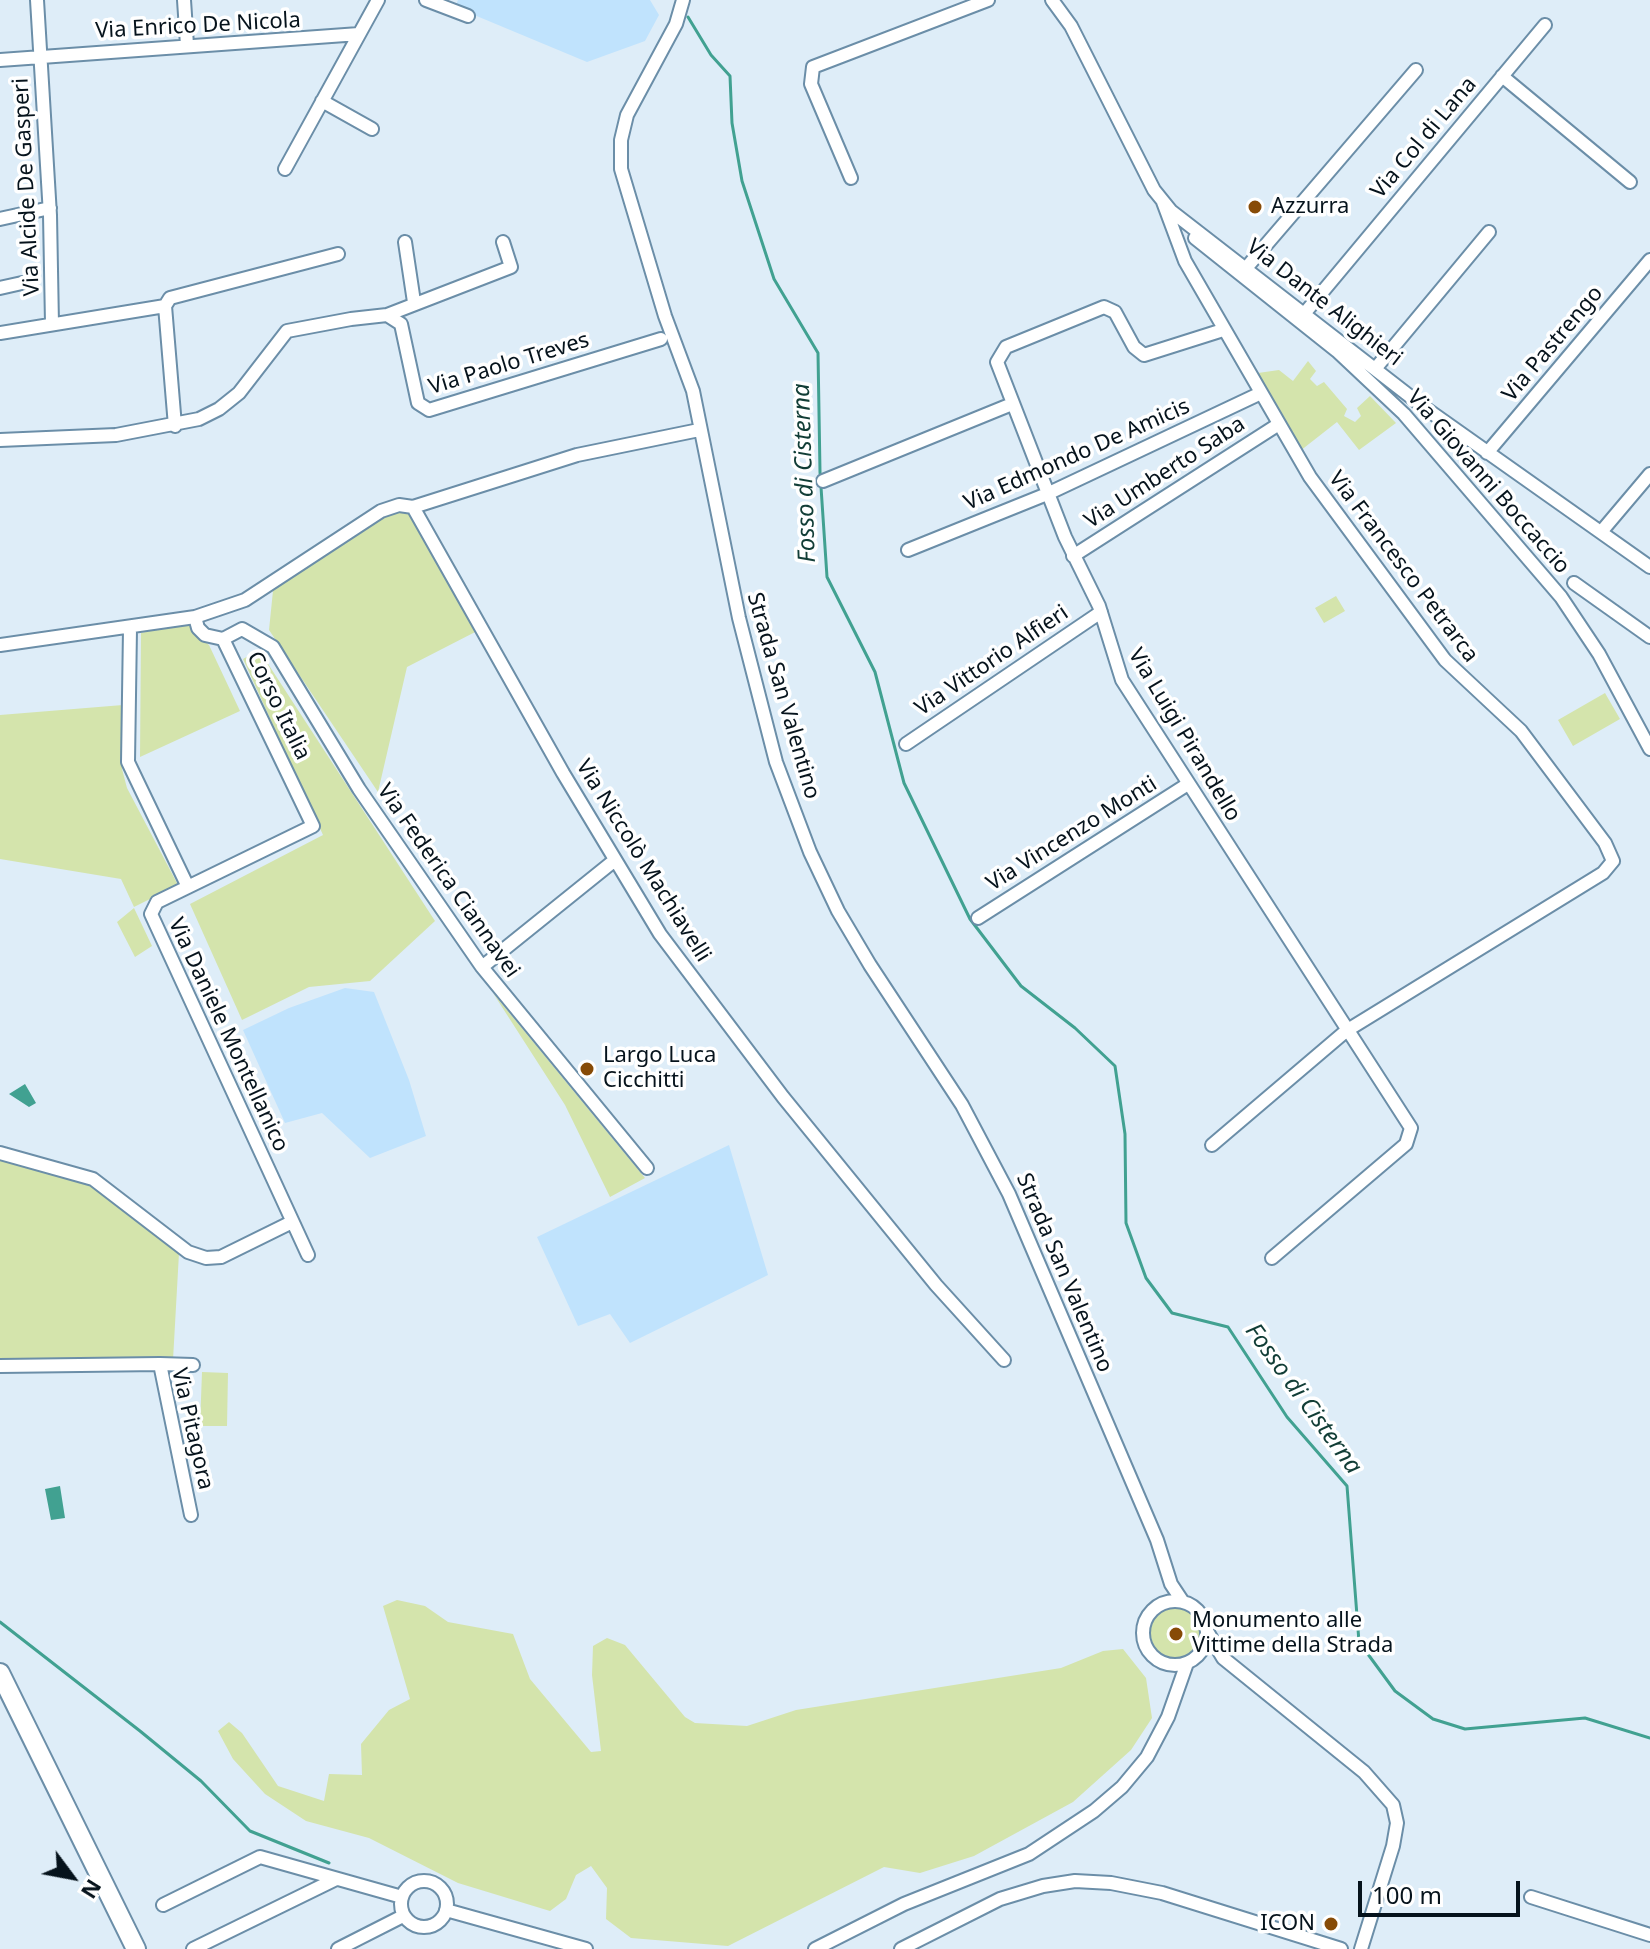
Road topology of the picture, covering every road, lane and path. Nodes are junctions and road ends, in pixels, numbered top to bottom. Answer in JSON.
{"nodes":[{"id":1,"x":37,"y":0,"type":"edge"},
{"id":2,"x":184,"y":0,"type":"edge"},
{"id":3,"x":378,"y":0,"type":"edge"},
{"id":4,"x":426,"y":0,"type":"edge"},
{"id":5,"x":683,"y":0,"type":"edge"},
{"id":6,"x":988,"y":0,"type":"edge"},
{"id":7,"x":1052,"y":0,"type":"edge"},
{"id":8,"x":468,"y":16,"type":"dead end"},
{"id":9,"x":1545,"y":25,"type":"dead end"},
{"id":10,"x":359,"y":34,"type":"junction"},
{"id":11,"x":187,"y":45,"type":"junction"},
{"id":12,"x":40,"y":57,"type":"junction"},
{"id":13,"x":0,"y":60,"type":"edge"},
{"id":14,"x":1416,"y":70,"type":"dead end"},
{"id":15,"x":1502,"y":76,"type":"junction"},
{"id":16,"x":322,"y":101,"type":"junction"},
{"id":17,"x":372,"y":129,"type":"dead end"},
{"id":18,"x":285,"y":169,"type":"dead end"},
{"id":19,"x":851,"y":178,"type":"dead end"},
{"id":20,"x":1630,"y":182,"type":"dead end"},
{"id":21,"x":1163,"y":202,"type":"junction"},
{"id":22,"x":50,"y":208,"type":"junction"},
{"id":23,"x":1178,"y":217,"type":"junction"},
{"id":24,"x":0,"y":219,"type":"edge"},
{"id":25,"x":1489,"y":232,"type":"dead end"},
{"id":26,"x":405,"y":242,"type":"dead end"},
{"id":27,"x":503,"y":242,"type":"dead end"},
{"id":28,"x":338,"y":254,"type":"dead end"},
{"id":29,"x":1650,"y":260,"type":"edge"},
{"id":30,"x":1247,"y":267,"type":"junction"},
{"id":31,"x":22,"y":283,"type":"dead end"},
{"id":32,"x":0,"y":288,"type":"edge"},
{"id":33,"x":414,"y":302,"type":"junction"},
{"id":34,"x":165,"y":306,"type":"junction"},
{"id":35,"x":1304,"y":314,"type":"junction"},
{"id":36,"x":387,"y":315,"type":"junction"},
{"id":37,"x":52,"y":324,"type":"junction"},
{"id":38,"x":1223,"y":330,"type":"junction"},
{"id":39,"x":0,"y":333,"type":"edge"},
{"id":40,"x":661,"y":339,"type":"dead end"},
{"id":41,"x":1375,"y":369,"type":"junction"},
{"id":42,"x":1261,"y":393,"type":"junction"},
{"id":43,"x":1012,"y":404,"type":"junction"},
{"id":44,"x":1279,"y":424,"type":"junction"},
{"id":45,"x":175,"y":426,"type":"junction"},
{"id":46,"x":699,"y":430,"type":"junction"},
{"id":47,"x":0,"y":440,"type":"edge"},
{"id":48,"x":1487,"y":453,"type":"junction"},
{"id":49,"x":1650,"y":474,"type":"edge"},
{"id":50,"x":823,"y":481,"type":"dead end"},
{"id":51,"x":1047,"y":494,"type":"junction"},
{"id":52,"x":413,"y":507,"type":"junction"},
{"id":53,"x":1601,"y":532,"type":"junction"},
{"id":54,"x":908,"y":550,"type":"dead end"},
{"id":55,"x":1073,"y":556,"type":"junction"},
{"id":56,"x":1650,"y":567,"type":"edge"},
{"id":57,"x":1574,"y":583,"type":"dead end"},
{"id":58,"x":1101,"y":612,"type":"junction"},
{"id":59,"x":195,"y":617,"type":"junction"},
{"id":60,"x":130,"y":629,"type":"junction"},
{"id":61,"x":1650,"y":637,"type":"edge"},
{"id":62,"x":223,"y":639,"type":"junction"},
{"id":63,"x":0,"y":645,"type":"edge"},
{"id":64,"x":1650,"y":718,"type":"edge"},
{"id":65,"x":1640,"y":732,"type":"junction"},
{"id":66,"x":906,"y":744,"type":"dead end"},
{"id":67,"x":1650,"y":749,"type":"edge"},
{"id":68,"x":1188,"y":784,"type":"junction"},
{"id":69,"x":313,"y":826,"type":"joint"},
{"id":70,"x":615,"y":860,"type":"junction"},
{"id":71,"x":188,"y":887,"type":"junction"},
{"id":72,"x":978,"y":918,"type":"dead end"},
{"id":73,"x":482,"y":967,"type":"junction"},
{"id":74,"x":1346,"y":1031,"type":"junction"},
{"id":75,"x":1212,"y":1145,"type":"dead end"},
{"id":76,"x":0,"y":1153,"type":"edge"},
{"id":77,"x":647,"y":1168,"type":"dead end"},
{"id":78,"x":292,"y":1222,"type":"junction"},
{"id":79,"x":308,"y":1255,"type":"dead end"},
{"id":80,"x":1272,"y":1258,"type":"dead end"},
{"id":81,"x":1004,"y":1360,"type":"dead end"},
{"id":82,"x":160,"y":1364,"type":"junction"},
{"id":83,"x":193,"y":1365,"type":"dead end"},
{"id":84,"x":0,"y":1366,"type":"edge"},
{"id":85,"x":191,"y":1515,"type":"dead end"},
{"id":86,"x":1171,"y":1584,"type":"junction"},
{"id":87,"x":1183,"y":1602,"type":"junction"},
{"id":88,"x":1163,"y":1603,"type":"junction"},
{"id":89,"x":1207,"y":1631,"type":"junction"},
{"id":90,"x":1199,"y":1654,"type":"junction"},
{"id":91,"x":1223,"y":1658,"type":"junction"},
{"id":92,"x":1187,"y":1663,"type":"junction"},
{"id":93,"x":1167,"y":1664,"type":"junction"},
{"id":94,"x":0,"y":1673,"type":"edge"},
{"id":95,"x":1178,"y":1691,"type":"junction"},
{"id":96,"x":336,"y":1879,"type":"junction"},
{"id":97,"x":402,"y":1897,"type":"junction"},
{"id":98,"x":1531,"y":1897,"type":"dead end"},
{"id":99,"x":163,"y":1905,"type":"dead end"},
{"id":100,"x":446,"y":1910,"type":"junction"},
{"id":101,"x":403,"y":1916,"type":"junction"},
{"id":102,"x":1650,"y":1935,"type":"edge"},
{"id":103,"x":1328,"y":1947,"type":"edge"},
{"id":104,"x":136,"y":1949,"type":"edge"},
{"id":105,"x":193,"y":1949,"type":"edge"},
{"id":106,"x":338,"y":1949,"type":"edge"},
{"id":107,"x":584,"y":1949,"type":"edge"},
{"id":108,"x":815,"y":1949,"type":"edge"},
{"id":109,"x":902,"y":1949,"type":"edge"},
{"id":110,"x":1341,"y":1949,"type":"edge"},
{"id":111,"x":1361,"y":1949,"type":"edge"}],
"edges":[{"from":1,"to":12,"type":"street","name":"Via Alcide De Gasperi"},
{"from":2,"to":11,"type":"street"},
{"from":3,"to":10,"type":"street"},
{"from":4,"to":8,"type":"street"},
{"from":5,"to":46,"type":"street","name":"Strada San Valentino"},
{"from":6,"to":19,"type":"street"},
{"from":7,"to":21,"type":"street","name":"Via Dante Alighieri"},
{"from":9,"to":15,"type":"street","name":"Via Col di Lana"},
{"from":10,"to":11,"type":"street","name":"Via Enrico De Nicola"},
{"from":10,"to":16,"type":"street"},
{"from":11,"to":12,"type":"street","name":"Via Enrico De Nicola"},
{"from":12,"to":13,"type":"street","name":"Via Enrico De Nicola"},
{"from":12,"to":22,"type":"street","name":"Via Alcide De Gasperi"},
{"from":14,"to":30,"type":"street"},
{"from":15,"to":20,"type":"street"},
{"from":15,"to":35,"type":"street","name":"Via Col di Lana"},
{"from":16,"to":17,"type":"street"},
{"from":16,"to":18,"type":"street"},
{"from":21,"to":23,"type":"street","name":"Via Dante Alighieri"},
{"from":21,"to":38,"type":"street","name":"Via Francesco Petrarca"},
{"from":22,"to":24,"type":"street"},
{"from":22,"to":37,"type":"street","name":"Via Alcide De Gasperi"},
{"from":23,"to":30,"type":"street","name":"Via Dante Alighieri"},
{"from":23,"to":65,"type":"street","name":"Via Giovanni Boccaccio"},
{"from":25,"to":41,"type":"street"},
{"from":26,"to":33,"type":"street"},
{"from":27,"to":33,"type":"street"},
{"from":28,"to":34,"type":"street"},
{"from":29,"to":48,"type":"street","name":"Via Pastrengo"},
{"from":30,"to":35,"type":"street","name":"Via Dante Alighieri"},
{"from":31,"to":32,"type":"street"},
{"from":33,"to":36,"type":"street"},
{"from":34,"to":37,"type":"street"},
{"from":34,"to":45,"type":"street"},
{"from":35,"to":41,"type":"street","name":"Via Dante Alighieri"},
{"from":36,"to":40,"type":"street","name":"Via Paolo Treves"},
{"from":36,"to":45,"type":"street"},
{"from":37,"to":39,"type":"street"},
{"from":38,"to":42,"type":"street","name":"Via Francesco Petrarca"},
{"from":38,"to":43,"type":"street","name":"Via Luigi Pirandello"},
{"from":41,"to":48,"type":"street","name":"Via Dante Alighieri"},
{"from":42,"to":44,"type":"street","name":"Via Francesco Petrarca"},
{"from":42,"to":51,"type":"street","name":"Via Edmondo De Amicis"},
{"from":43,"to":50,"type":"street"},
{"from":43,"to":51,"type":"street","name":"Via Luigi Pirandello"},
{"from":44,"to":55,"type":"street","name":"Via Umberto Saba"},
{"from":44,"to":74,"type":"street","name":"Via Francesco Petrarca"},
{"from":45,"to":47,"type":"street"},
{"from":46,"to":52,"type":"street"},
{"from":46,"to":86,"type":"street","name":"Strada San Valentino"},
{"from":48,"to":53,"type":"street","name":"Via Dante Alighieri"},
{"from":49,"to":53,"type":"street"},
{"from":51,"to":54,"type":"street","name":"Via Edmondo De Amicis"},
{"from":51,"to":55,"type":"street","name":"Via Luigi Pirandello"},
{"from":52,"to":59,"type":"street"},
{"from":52,"to":70,"type":"street","name":"Via Niccolò Machiavelli"},
{"from":53,"to":56,"type":"street","name":"Via Dante Alighieri"},
{"from":55,"to":58,"type":"street","name":"Via Luigi Pirandello"},
{"from":57,"to":61,"type":"street"},
{"from":58,"to":66,"type":"street","name":"Via Vittorio Alfieri"},
{"from":58,"to":68,"type":"street","name":"Via Luigi Pirandello"},
{"from":59,"to":60,"type":"street"},
{"from":59,"to":62,"type":"street","name":"Corso Italia"},
{"from":60,"to":63,"type":"street"},
{"from":60,"to":71,"type":"street"},
{"from":62,"to":69,"type":"street","name":"Corso Italia"},
{"from":62,"to":73,"type":"street","name":"Via Federica Ciannavei"},
{"from":64,"to":65,"type":"street"},
{"from":65,"to":67,"type":"street","name":"Via Giovanni Boccaccio"},
{"from":68,"to":72,"type":"street","name":"Via Vincenzo Monti"},
{"from":68,"to":74,"type":"street","name":"Via Luigi Pirandello"},
{"from":69,"to":71,"type":"street","name":"Via Daniele Montellanico"},
{"from":70,"to":73,"type":"street"},
{"from":70,"to":81,"type":"street","name":"Via Niccolò Machiavelli"},
{"from":71,"to":78,"type":"street","name":"Via Daniele Montellanico"},
{"from":73,"to":77,"type":"street","name":"Via Federica Ciannavei"},
{"from":74,"to":75,"type":"street"},
{"from":74,"to":80,"type":"street","name":"Via Luigi Pirandello"},
{"from":76,"to":78,"type":"street"},
{"from":78,"to":79,"type":"street","name":"Via Daniele Montellanico"},
{"from":82,"to":83,"type":"street"},
{"from":82,"to":84,"type":"street","name":"Via Pitagora"},
{"from":82,"to":85,"type":"street","name":"Via Pitagora"},
{"from":86,"to":87,"type":"street","name":"Strada San Valentino"},
{"from":86,"to":88,"type":"street"},
{"from":87,"to":88,"type":"street"},
{"from":87,"to":89,"type":"street"},
{"from":88,"to":93,"type":"street"},
{"from":89,"to":90,"type":"street"},
{"from":89,"to":91,"type":"street"},
{"from":90,"to":91,"type":"street"},
{"from":90,"to":92,"type":"street"},
{"from":91,"to":111,"type":"street"},
{"from":92,"to":93,"type":"street"},
{"from":92,"to":95,"type":"street"},
{"from":93,"to":95,"type":"street"},
{"from":94,"to":104,"type":"street"},
{"from":95,"to":108,"type":"street"},
{"from":96,"to":97,"type":"street"},
{"from":96,"to":99,"type":"street"},
{"from":96,"to":105,"type":"street"},
{"from":97,"to":100,"type":"street"},
{"from":97,"to":101,"type":"street"},
{"from":98,"to":102,"type":"street"},
{"from":100,"to":101,"type":"street"},
{"from":100,"to":107,"type":"street"},
{"from":101,"to":106,"type":"street"},
{"from":103,"to":109,"type":"street"},
{"from":103,"to":110,"type":"street"}]}
